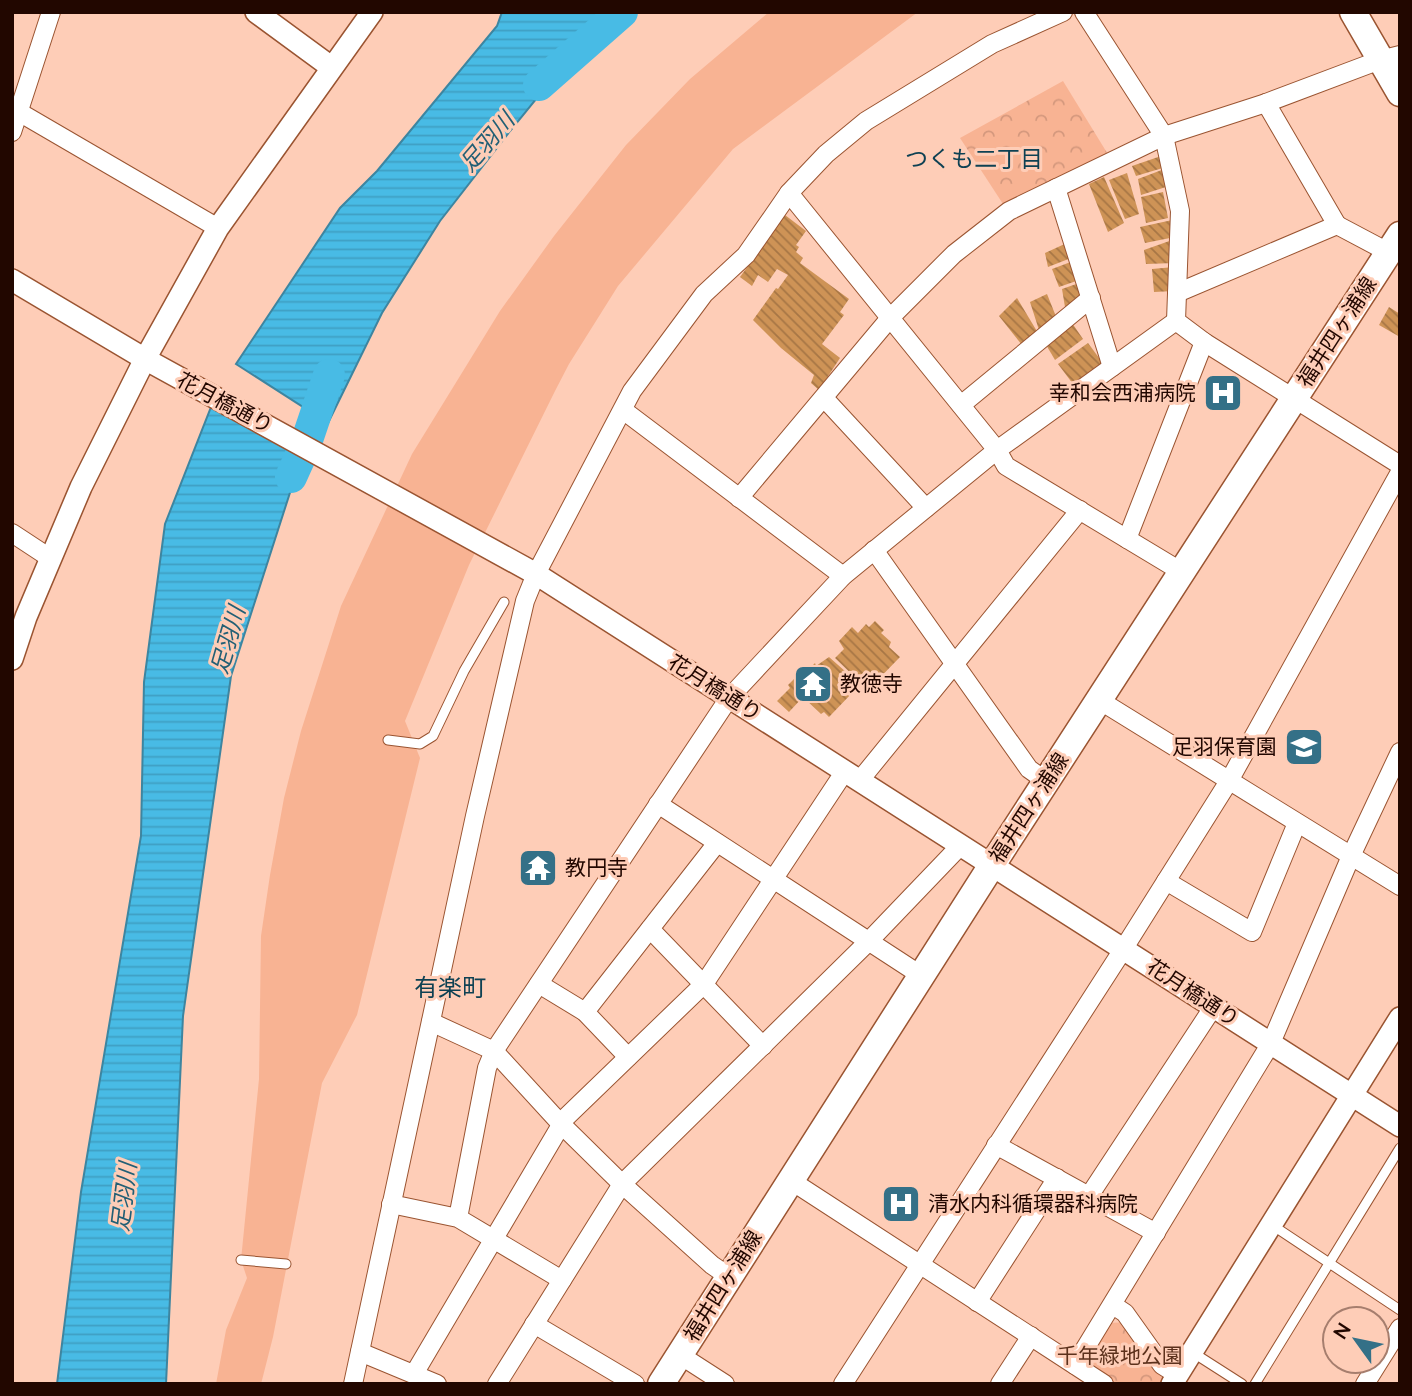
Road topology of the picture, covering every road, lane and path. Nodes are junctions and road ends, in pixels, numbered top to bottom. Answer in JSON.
{"nodes":[{"id":1,"x":51,"y":12,"type":"edge"},
{"id":2,"x":256,"y":12,"type":"edge"},
{"id":3,"x":372,"y":12,"type":"edge"},
{"id":4,"x":1063,"y":12,"type":"edge"},
{"id":5,"x":1084,"y":12,"type":"edge"},
{"id":6,"x":1353,"y":12,"type":"edge"},
{"id":7,"x":1390,"y":58,"type":"edge"},
{"id":8,"x":331,"y":67,"type":"junction"},
{"id":9,"x":1400,"y":93,"type":"edge"},
{"id":10,"x":1266,"y":103,"type":"junction"},
{"id":11,"x":16,"y":111,"type":"edge"},
{"id":12,"x":12,"y":132,"type":"edge"},
{"id":13,"x":1164,"y":136,"type":"junction"},
{"id":14,"x":1056,"y":188,"type":"junction"},
{"id":15,"x":789,"y":192,"type":"junction"},
{"id":16,"x":1337,"y":225,"type":"junction"},
{"id":17,"x":218,"y":228,"type":"junction"},
{"id":18,"x":1394,"y":243,"type":"edge"},
{"id":19,"x":12,"y":280,"type":"edge"},
{"id":20,"x":1177,"y":293,"type":"junction"},
{"id":21,"x":1091,"y":298,"type":"junction"},
{"id":22,"x":890,"y":318,"type":"junction"},
{"id":23,"x":1176,"y":321,"type":"junction"},
{"id":24,"x":1205,"y":342,"type":"junction"},
{"id":25,"x":153,"y":364,"type":"junction"},
{"id":26,"x":1112,"y":367,"type":"junction"},
{"id":27,"x":824,"y":398,"type":"junction"},
{"id":28,"x":1294,"y":398,"type":"junction"},
{"id":29,"x":961,"y":405,"type":"junction"},
{"id":30,"x":623,"y":410,"type":"junction"},
{"id":31,"x":997,"y":450,"type":"junction"},
{"id":32,"x":1400,"y":466,"type":"edge"},
{"id":33,"x":1400,"y":472,"type":"edge"},
{"id":34,"x":739,"y":498,"type":"junction"},
{"id":35,"x":926,"y":508,"type":"junction"},
{"id":36,"x":1080,"y":510,"type":"junction"},
{"id":37,"x":12,"y":533,"type":"edge"},
{"id":38,"x":1127,"y":539,"type":"junction"},
{"id":39,"x":874,"y":550,"type":"junction"},
{"id":40,"x":50,"y":558,"type":"junction"},
{"id":41,"x":529,"y":570,"type":"junction"},
{"id":42,"x":1182,"y":572,"type":"junction"},
{"id":43,"x":843,"y":576,"type":"junction"},
{"id":44,"x":504,"y":602,"type":"dead end"},
{"id":45,"x":12,"y":659,"type":"edge"},
{"id":46,"x":955,"y":663,"type":"junction"},
{"id":47,"x":729,"y":698,"type":"junction"},
{"id":48,"x":1098,"y":700,"type":"junction"},
{"id":49,"x":388,"y":740,"type":"dead end"},
{"id":50,"x":1400,"y":752,"type":"edge"},
{"id":51,"x":853,"y":776,"type":"junction"},
{"id":52,"x":1046,"y":781,"type":"junction"},
{"id":53,"x":1229,"y":781,"type":"junction"},
{"id":54,"x":658,"y":804,"type":"junction"},
{"id":55,"x":1297,"y":822,"type":"junction"},
{"id":56,"x":717,"y":843,"type":"junction"},
{"id":57,"x":961,"y":845,"type":"junction"},
{"id":58,"x":1351,"y":856,"type":"junction"},
{"id":59,"x":992,"y":866,"type":"junction"},
{"id":60,"x":775,"y":881,"type":"junction"},
{"id":61,"x":1166,"y":881,"type":"junction"},
{"id":62,"x":1400,"y":886,"type":"edge"},
{"id":63,"x":650,"y":929,"type":"junction"},
{"id":64,"x":868,"y":942,"type":"junction"},
{"id":65,"x":1124,"y":948,"type":"junction"},
{"id":66,"x":922,"y":976,"type":"junction"},
{"id":67,"x":539,"y":984,"type":"junction"},
{"id":68,"x":704,"y":984,"type":"junction"},
{"id":69,"x":1214,"y":1006,"type":"junction"},
{"id":70,"x":585,"y":1012,"type":"junction"},
{"id":71,"x":1400,"y":1018,"type":"edge"},
{"id":72,"x":430,"y":1022,"type":"junction"},
{"id":73,"x":1271,"y":1043,"type":"junction"},
{"id":74,"x":763,"y":1046,"type":"junction"},
{"id":75,"x":494,"y":1051,"type":"junction"},
{"id":76,"x":628,"y":1058,"type":"junction"},
{"id":77,"x":1353,"y":1095,"type":"junction"},
{"id":78,"x":560,"y":1124,"type":"junction"},
{"id":79,"x":1400,"y":1126,"type":"edge"},
{"id":80,"x":996,"y":1145,"type":"junction"},
{"id":81,"x":1400,"y":1148,"type":"edge"},
{"id":82,"x":1057,"y":1178,"type":"junction"},
{"id":83,"x":790,"y":1180,"type":"junction"},
{"id":84,"x":622,"y":1184,"type":"junction"},
{"id":85,"x":1089,"y":1196,"type":"junction"},
{"id":86,"x":391,"y":1204,"type":"junction"},
{"id":87,"x":458,"y":1218,"type":"junction"},
{"id":88,"x":1272,"y":1225,"type":"junction"},
{"id":89,"x":1156,"y":1233,"type":"junction"},
{"id":90,"x":494,"y":1239,"type":"junction"},
{"id":91,"x":242,"y":1260,"type":"dead end"},
{"id":92,"x":1329,"y":1262,"type":"junction"},
{"id":93,"x":286,"y":1264,"type":"dead end"},
{"id":94,"x":919,"y":1264,"type":"junction"},
{"id":95,"x":728,"y":1276,"type":"junction"},
{"id":96,"x":562,"y":1280,"type":"junction"},
{"id":97,"x":978,"y":1302,"type":"junction"},
{"id":98,"x":1113,"y":1305,"type":"junction"},
{"id":99,"x":1400,"y":1310,"type":"edge"},
{"id":100,"x":534,"y":1324,"type":"junction"},
{"id":101,"x":1400,"y":1328,"type":"edge"},
{"id":102,"x":1031,"y":1336,"type":"junction"},
{"id":103,"x":360,"y":1352,"type":"junction"},
{"id":104,"x":1192,"y":1352,"type":"junction"},
{"id":105,"x":680,"y":1355,"type":"junction"},
{"id":106,"x":1075,"y":1365,"type":"junction"},
{"id":107,"x":414,"y":1374,"type":"junction"},
{"id":108,"x":1175,"y":1379,"type":"edge"},
{"id":109,"x":1097,"y":1382,"type":"edge"},
{"id":110,"x":353,"y":1384,"type":"edge"},
{"id":111,"x":437,"y":1384,"type":"edge"},
{"id":112,"x":497,"y":1384,"type":"edge"},
{"id":113,"x":635,"y":1384,"type":"edge"},
{"id":114,"x":661,"y":1384,"type":"edge"},
{"id":115,"x":725,"y":1384,"type":"edge"},
{"id":116,"x":843,"y":1384,"type":"edge"},
{"id":117,"x":1000,"y":1384,"type":"edge"},
{"id":118,"x":1242,"y":1384,"type":"edge"},
{"id":119,"x":1255,"y":1384,"type":"edge"},
{"id":120,"x":1365,"y":1384,"type":"edge"}],
"edges":[{"from":1,"to":11,"type":"street"},
{"from":2,"to":8,"type":"street"},
{"from":3,"to":8,"type":"street"},
{"from":4,"to":15,"type":"street"},
{"from":5,"to":13,"type":"street"},
{"from":6,"to":7,"type":"main road"},
{"from":7,"to":9,"type":"main road"},
{"from":7,"to":10,"type":"street"},
{"from":8,"to":17,"type":"street"},
{"from":10,"to":13,"type":"street"},
{"from":10,"to":16,"type":"street"},
{"from":11,"to":12,"type":"street"},
{"from":11,"to":17,"type":"street"},
{"from":13,"to":14,"type":"street"},
{"from":13,"to":20,"type":"street"},
{"from":14,"to":21,"type":"street"},
{"from":14,"to":22,"type":"street"},
{"from":15,"to":22,"type":"street"},
{"from":15,"to":30,"type":"street"},
{"from":16,"to":18,"type":"street"},
{"from":16,"to":20,"type":"street"},
{"from":17,"to":25,"type":"street"},
{"from":18,"to":28,"type":"main road","name":"福井四ヶ浦線"},
{"from":19,"to":25,"type":"street","name":"花月橋通り"},
{"from":20,"to":23,"type":"street"},
{"from":21,"to":26,"type":"street"},
{"from":21,"to":29,"type":"street"},
{"from":22,"to":27,"type":"street"},
{"from":22,"to":29,"type":"street"},
{"from":23,"to":24,"type":"street"},
{"from":23,"to":26,"type":"street"},
{"from":24,"to":28,"type":"street"},
{"from":24,"to":38,"type":"street"},
{"from":25,"to":40,"type":"street"},
{"from":25,"to":41,"type":"street","name":"花月橋通り"},
{"from":26,"to":31,"type":"street"},
{"from":27,"to":34,"type":"street"},
{"from":27,"to":35,"type":"street"},
{"from":28,"to":32,"type":"street"},
{"from":28,"to":42,"type":"main road","name":"福井四ヶ浦線"},
{"from":29,"to":31,"type":"street"},
{"from":30,"to":34,"type":"street"},
{"from":30,"to":41,"type":"street"},
{"from":31,"to":35,"type":"street"},
{"from":31,"to":36,"type":"street"},
{"from":33,"to":53,"type":"street"},
{"from":34,"to":43,"type":"street"},
{"from":35,"to":39,"type":"street"},
{"from":36,"to":38,"type":"street"},
{"from":36,"to":46,"type":"street"},
{"from":37,"to":40,"type":"street"},
{"from":38,"to":42,"type":"street"},
{"from":39,"to":43,"type":"street"},
{"from":39,"to":46,"type":"street"},
{"from":40,"to":45,"type":"street"},
{"from":41,"to":47,"type":"street","name":"花月橋通り"},
{"from":41,"to":72,"type":"street"},
{"from":42,"to":48,"type":"main road","name":"福井四ヶ浦線"},
{"from":43,"to":47,"type":"street"},
{"from":44,"to":49,"type":"lane"},
{"from":46,"to":51,"type":"street"},
{"from":46,"to":52,"type":"street"},
{"from":47,"to":51,"type":"street","name":"花月橋通り"},
{"from":47,"to":54,"type":"street"},
{"from":48,"to":52,"type":"main road","name":"福井四ヶ浦線"},
{"from":48,"to":53,"type":"street"},
{"from":50,"to":58,"type":"street"},
{"from":51,"to":57,"type":"street","name":"花月橋通り"},
{"from":51,"to":60,"type":"street"},
{"from":52,"to":59,"type":"main road","name":"福井四ヶ浦線"},
{"from":53,"to":55,"type":"street"},
{"from":53,"to":61,"type":"street"},
{"from":54,"to":56,"type":"street"},
{"from":54,"to":67,"type":"street"},
{"from":55,"to":58,"type":"street"},
{"from":55,"to":61,"type":"street"},
{"from":56,"to":60,"type":"street"},
{"from":56,"to":63,"type":"street"},
{"from":57,"to":59,"type":"street","name":"花月橋通り"},
{"from":57,"to":64,"type":"street"},
{"from":58,"to":62,"type":"street"},
{"from":58,"to":73,"type":"street"},
{"from":59,"to":65,"type":"street","name":"花月橋通り"},
{"from":59,"to":66,"type":"main road","name":"福井四ヶ浦線"},
{"from":60,"to":64,"type":"street"},
{"from":60,"to":68,"type":"street"},
{"from":61,"to":65,"type":"street"},
{"from":63,"to":68,"type":"street"},
{"from":63,"to":70,"type":"street"},
{"from":64,"to":66,"type":"street"},
{"from":64,"to":74,"type":"street"},
{"from":65,"to":69,"type":"street","name":"花月橋通り"},
{"from":65,"to":80,"type":"street"},
{"from":66,"to":83,"type":"main road","name":"福井四ヶ浦線"},
{"from":67,"to":70,"type":"street"},
{"from":67,"to":75,"type":"street"},
{"from":68,"to":74,"type":"street"},
{"from":68,"to":76,"type":"street"},
{"from":69,"to":73,"type":"street","name":"花月橋通り"},
{"from":69,"to":85,"type":"street"},
{"from":70,"to":76,"type":"street"},
{"from":71,"to":77,"type":"street"},
{"from":72,"to":75,"type":"street"},
{"from":72,"to":86,"type":"street"},
{"from":73,"to":77,"type":"street","name":"花月橋通り"},
{"from":73,"to":89,"type":"street"},
{"from":74,"to":84,"type":"street"},
{"from":75,"to":78,"type":"street"},
{"from":75,"to":87,"type":"street"},
{"from":76,"to":78,"type":"street"},
{"from":77,"to":79,"type":"street","name":"花月橋通り"},
{"from":77,"to":88,"type":"street"},
{"from":78,"to":84,"type":"street"},
{"from":78,"to":90,"type":"street"},
{"from":80,"to":82,"type":"street"},
{"from":80,"to":94,"type":"street"},
{"from":81,"to":92,"type":"lane"},
{"from":82,"to":85,"type":"street"},
{"from":82,"to":97,"type":"street"},
{"from":83,"to":94,"type":"street"},
{"from":83,"to":95,"type":"main road","name":"福井四ヶ浦線"},
{"from":84,"to":95,"type":"street"},
{"from":84,"to":96,"type":"street"},
{"from":85,"to":89,"type":"street"},
{"from":86,"to":87,"type":"street"},
{"from":86,"to":103,"type":"street"},
{"from":87,"to":90,"type":"street"},
{"from":88,"to":92,"type":"lane"},
{"from":88,"to":104,"type":"street"},
{"from":89,"to":98,"type":"street"},
{"from":90,"to":96,"type":"street"},
{"from":90,"to":107,"type":"street"},
{"from":91,"to":93,"type":"lane"},
{"from":92,"to":99,"type":"lane"},
{"from":92,"to":119,"type":"lane"},
{"from":94,"to":97,"type":"street"},
{"from":94,"to":116,"type":"street"},
{"from":95,"to":105,"type":"main road","name":"福井四ヶ浦線"},
{"from":96,"to":100,"type":"street"},
{"from":97,"to":102,"type":"street"},
{"from":98,"to":106,"type":"street"},
{"from":98,"to":108,"type":"street"},
{"from":100,"to":112,"type":"street"},
{"from":100,"to":113,"type":"street"},
{"from":101,"to":120,"type":"street"},
{"from":102,"to":106,"type":"street"},
{"from":102,"to":117,"type":"street"},
{"from":103,"to":107,"type":"street"},
{"from":103,"to":110,"type":"street"},
{"from":104,"to":108,"type":"street"},
{"from":104,"to":118,"type":"lane"},
{"from":105,"to":114,"type":"main road","name":"福井四ヶ浦線"},
{"from":105,"to":115,"type":"street"},
{"from":106,"to":109,"type":"street"},
{"from":107,"to":111,"type":"street"}]}
